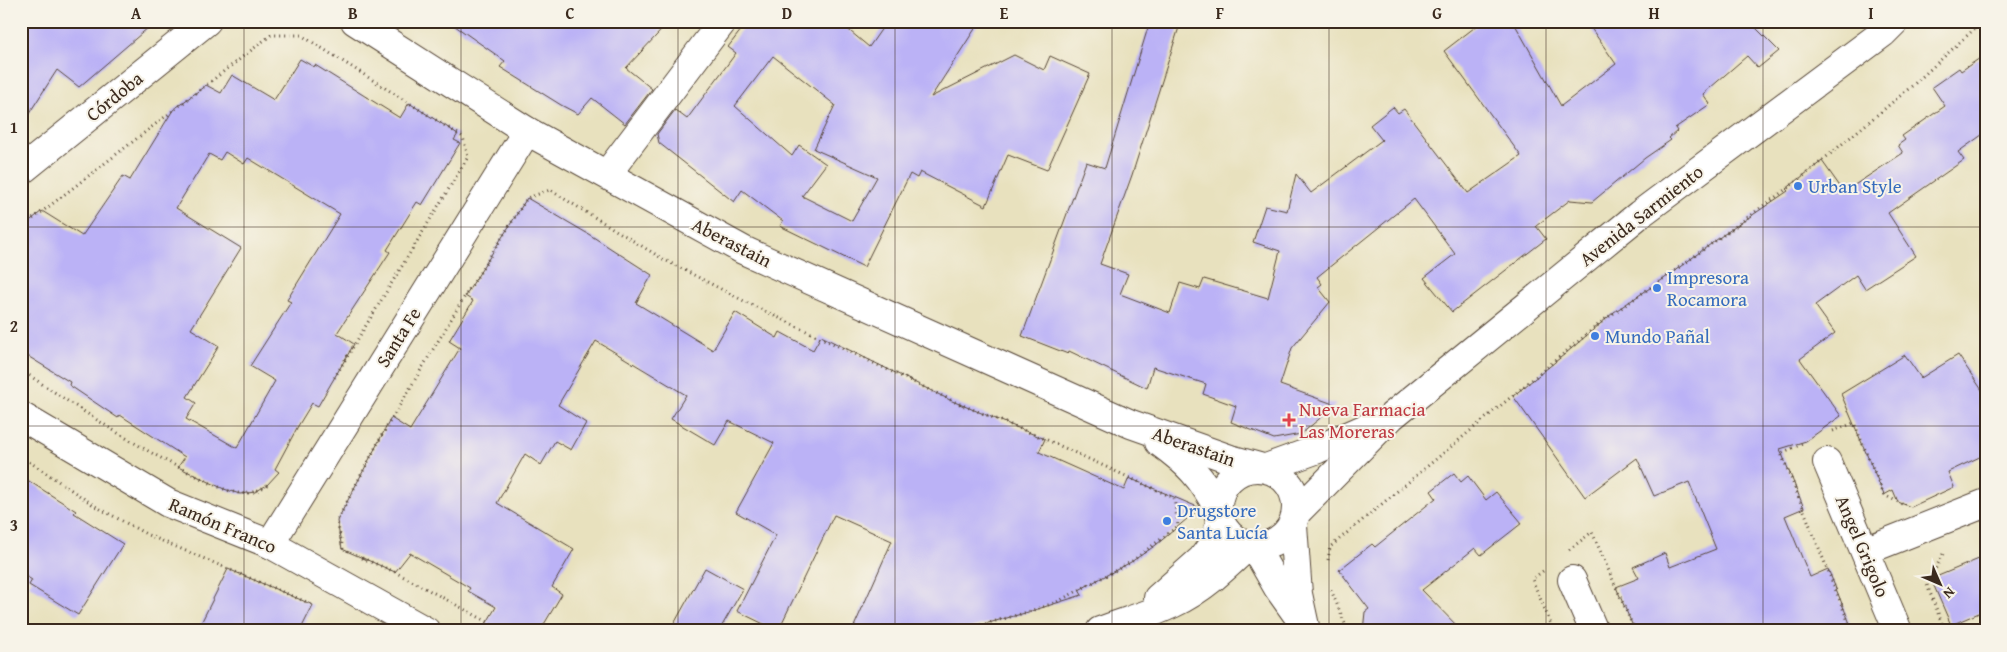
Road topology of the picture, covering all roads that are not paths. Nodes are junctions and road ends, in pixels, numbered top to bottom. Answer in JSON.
{"nodes":[{"id":1,"x":207,"y":21,"type":"edge"},
{"id":2,"x":355,"y":21,"type":"edge"},
{"id":3,"x":723,"y":21,"type":"edge"},
{"id":4,"x":1896,"y":21,"type":"edge"},
{"id":5,"x":527,"y":131,"type":"junction"},
{"id":6,"x":21,"y":171,"type":"edge"},
{"id":7,"x":607,"y":174,"type":"junction"},
{"id":8,"x":21,"y":416,"type":"edge"},
{"id":9,"x":1392,"y":416,"type":"junction"},
{"id":10,"x":1131,"y":424,"type":"junction"},
{"id":11,"x":1827,"y":462,"type":"dead end"},
{"id":12,"x":1262,"y":468,"type":"junction"},
{"id":13,"x":1986,"y":503,"type":"edge"},
{"id":14,"x":1219,"y":515,"type":"junction"},
{"id":15,"x":1295,"y":518,"type":"junction"},
{"id":16,"x":270,"y":544,"type":"junction"},
{"id":17,"x":1251,"y":546,"type":"junction"},
{"id":18,"x":1865,"y":551,"type":"junction"},
{"id":19,"x":1572,"y":580,"type":"dead end"},
{"id":20,"x":1131,"y":619,"type":"junction"},
{"id":21,"x":1305,"y":629,"type":"edge"},
{"id":22,"x":426,"y":631,"type":"edge"},
{"id":23,"x":1100,"y":631,"type":"edge"},
{"id":24,"x":1594,"y":631,"type":"edge"},
{"id":25,"x":1898,"y":631,"type":"edge"}],
"edges":[{"from":1,"to":6,"type":"street","name":"Córdoba"},
{"from":2,"to":5,"type":"street","name":"Aberastain"},
{"from":3,"to":7,"type":"street"},
{"from":4,"to":9,"type":"street","name":"Avenida Sarmiento"},
{"from":5,"to":7,"type":"street","name":"Aberastain"},
{"from":5,"to":16,"type":"street","name":"Santa Fe"},
{"from":7,"to":10,"type":"street","name":"Aberastain"},
{"from":8,"to":16,"type":"street","name":"Ramón Franco"},
{"from":9,"to":12,"type":"street","name":"Avenida Sarmiento"},
{"from":9,"to":15,"type":"street","name":"Avenida Sarmiento"},
{"from":10,"to":12,"type":"street","name":"Aberastain"},
{"from":10,"to":14,"type":"street","name":"Aberastain"},
{"from":11,"to":18,"type":"street","name":"Angel Grigolo"},
{"from":12,"to":14,"type":"street"},
{"from":12,"to":15,"type":"street"},
{"from":13,"to":18,"type":"street"},
{"from":14,"to":17,"type":"street"},
{"from":14,"to":20,"type":"street"},
{"from":15,"to":17,"type":"street"},
{"from":15,"to":21,"type":"street"},
{"from":16,"to":22,"type":"street","name":"Ramón Franco"},
{"from":17,"to":20,"type":"street"},
{"from":17,"to":21,"type":"street"},
{"from":18,"to":25,"type":"street","name":"Angel Grigolo"},
{"from":19,"to":24,"type":"street"},
{"from":20,"to":23,"type":"street"}]}
